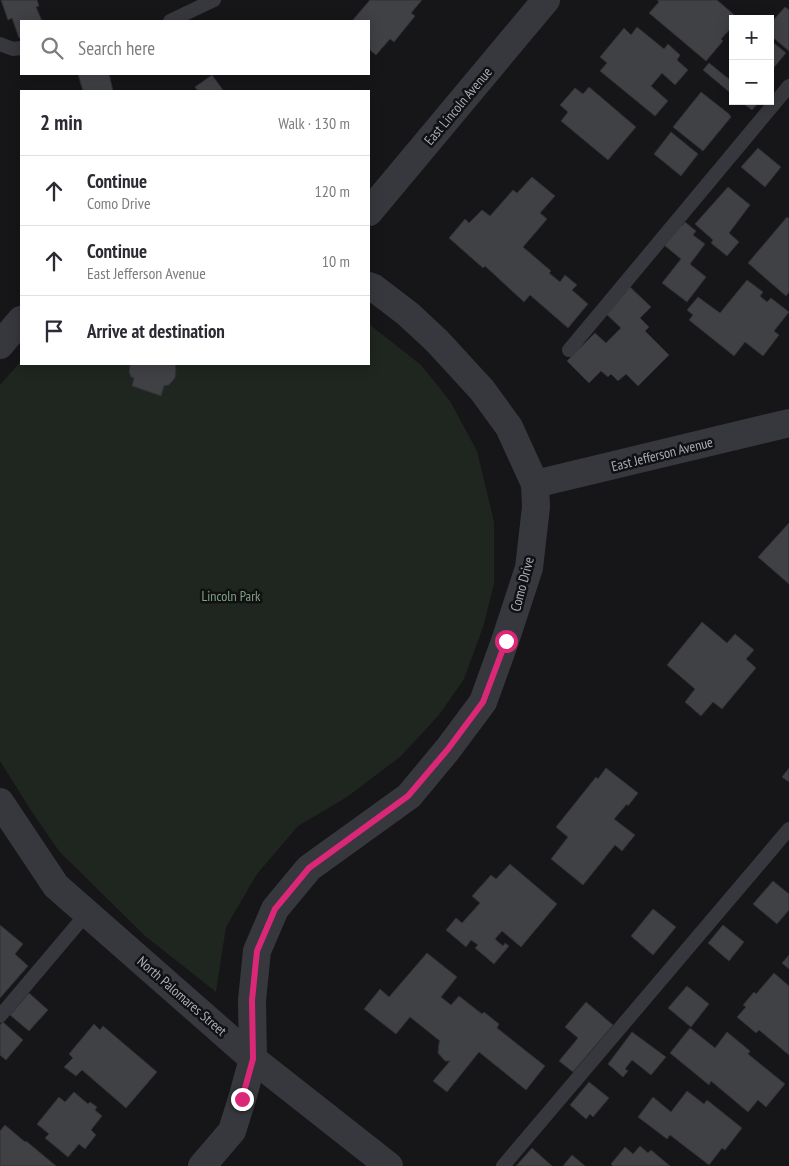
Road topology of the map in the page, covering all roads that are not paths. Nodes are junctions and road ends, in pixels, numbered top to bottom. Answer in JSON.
{"nodes":[{"id":1,"x":214,"y":0,"type":"edge"},
{"id":2,"x":546,"y":0,"type":"edge"},
{"id":3,"x":172,"y":20,"type":"edge"},
{"id":4,"x":0,"y":44,"type":"edge"},
{"id":5,"x":20,"y":48,"type":"edge"},
{"id":6,"x":789,"y":86,"type":"edge"},
{"id":7,"x":370,"y":211,"type":"edge"},
{"id":8,"x":370,"y":286,"type":"edge"},
{"id":9,"x":20,"y":321,"type":"edge"},
{"id":10,"x":0,"y":346,"type":"edge"},
{"id":11,"x":569,"y":350,"type":"dead end"},
{"id":12,"x":789,"y":423,"type":"edge"},
{"id":13,"x":535,"y":484,"type":"junction"},
{"id":14,"x":0,"y":802,"type":"edge"},
{"id":15,"x":789,"y":830,"type":"edge"},
{"id":16,"x":87,"y":913,"type":"junction"},
{"id":17,"x":0,"y":1016,"type":"edge"},
{"id":18,"x":253,"y":1059,"type":"junction"},
{"id":19,"x":202,"y":1166,"type":"edge"},
{"id":20,"x":389,"y":1166,"type":"edge"},
{"id":21,"x":504,"y":1166,"type":"edge"}],
"edges":[{"from":1,"to":3,"type":"lane"},
{"from":2,"to":7,"type":"street","name":"East Lincoln Avenue"},
{"from":4,"to":5,"type":"lane"},
{"from":6,"to":11,"type":"lane"},
{"from":8,"to":13,"type":"street","name":"Como Drive"},
{"from":9,"to":10,"type":"street"},
{"from":12,"to":13,"type":"street","name":"East Jefferson Avenue"},
{"from":13,"to":18,"type":"street","name":"Como Drive"},
{"from":14,"to":16,"type":"street","name":"North Palomares Street"},
{"from":15,"to":21,"type":"lane"},
{"from":16,"to":17,"type":"lane"},
{"from":16,"to":18,"type":"street","name":"North Palomares Street"},
{"from":18,"to":19,"type":"street"},
{"from":18,"to":20,"type":"street","name":"North Palomares Street"}]}
